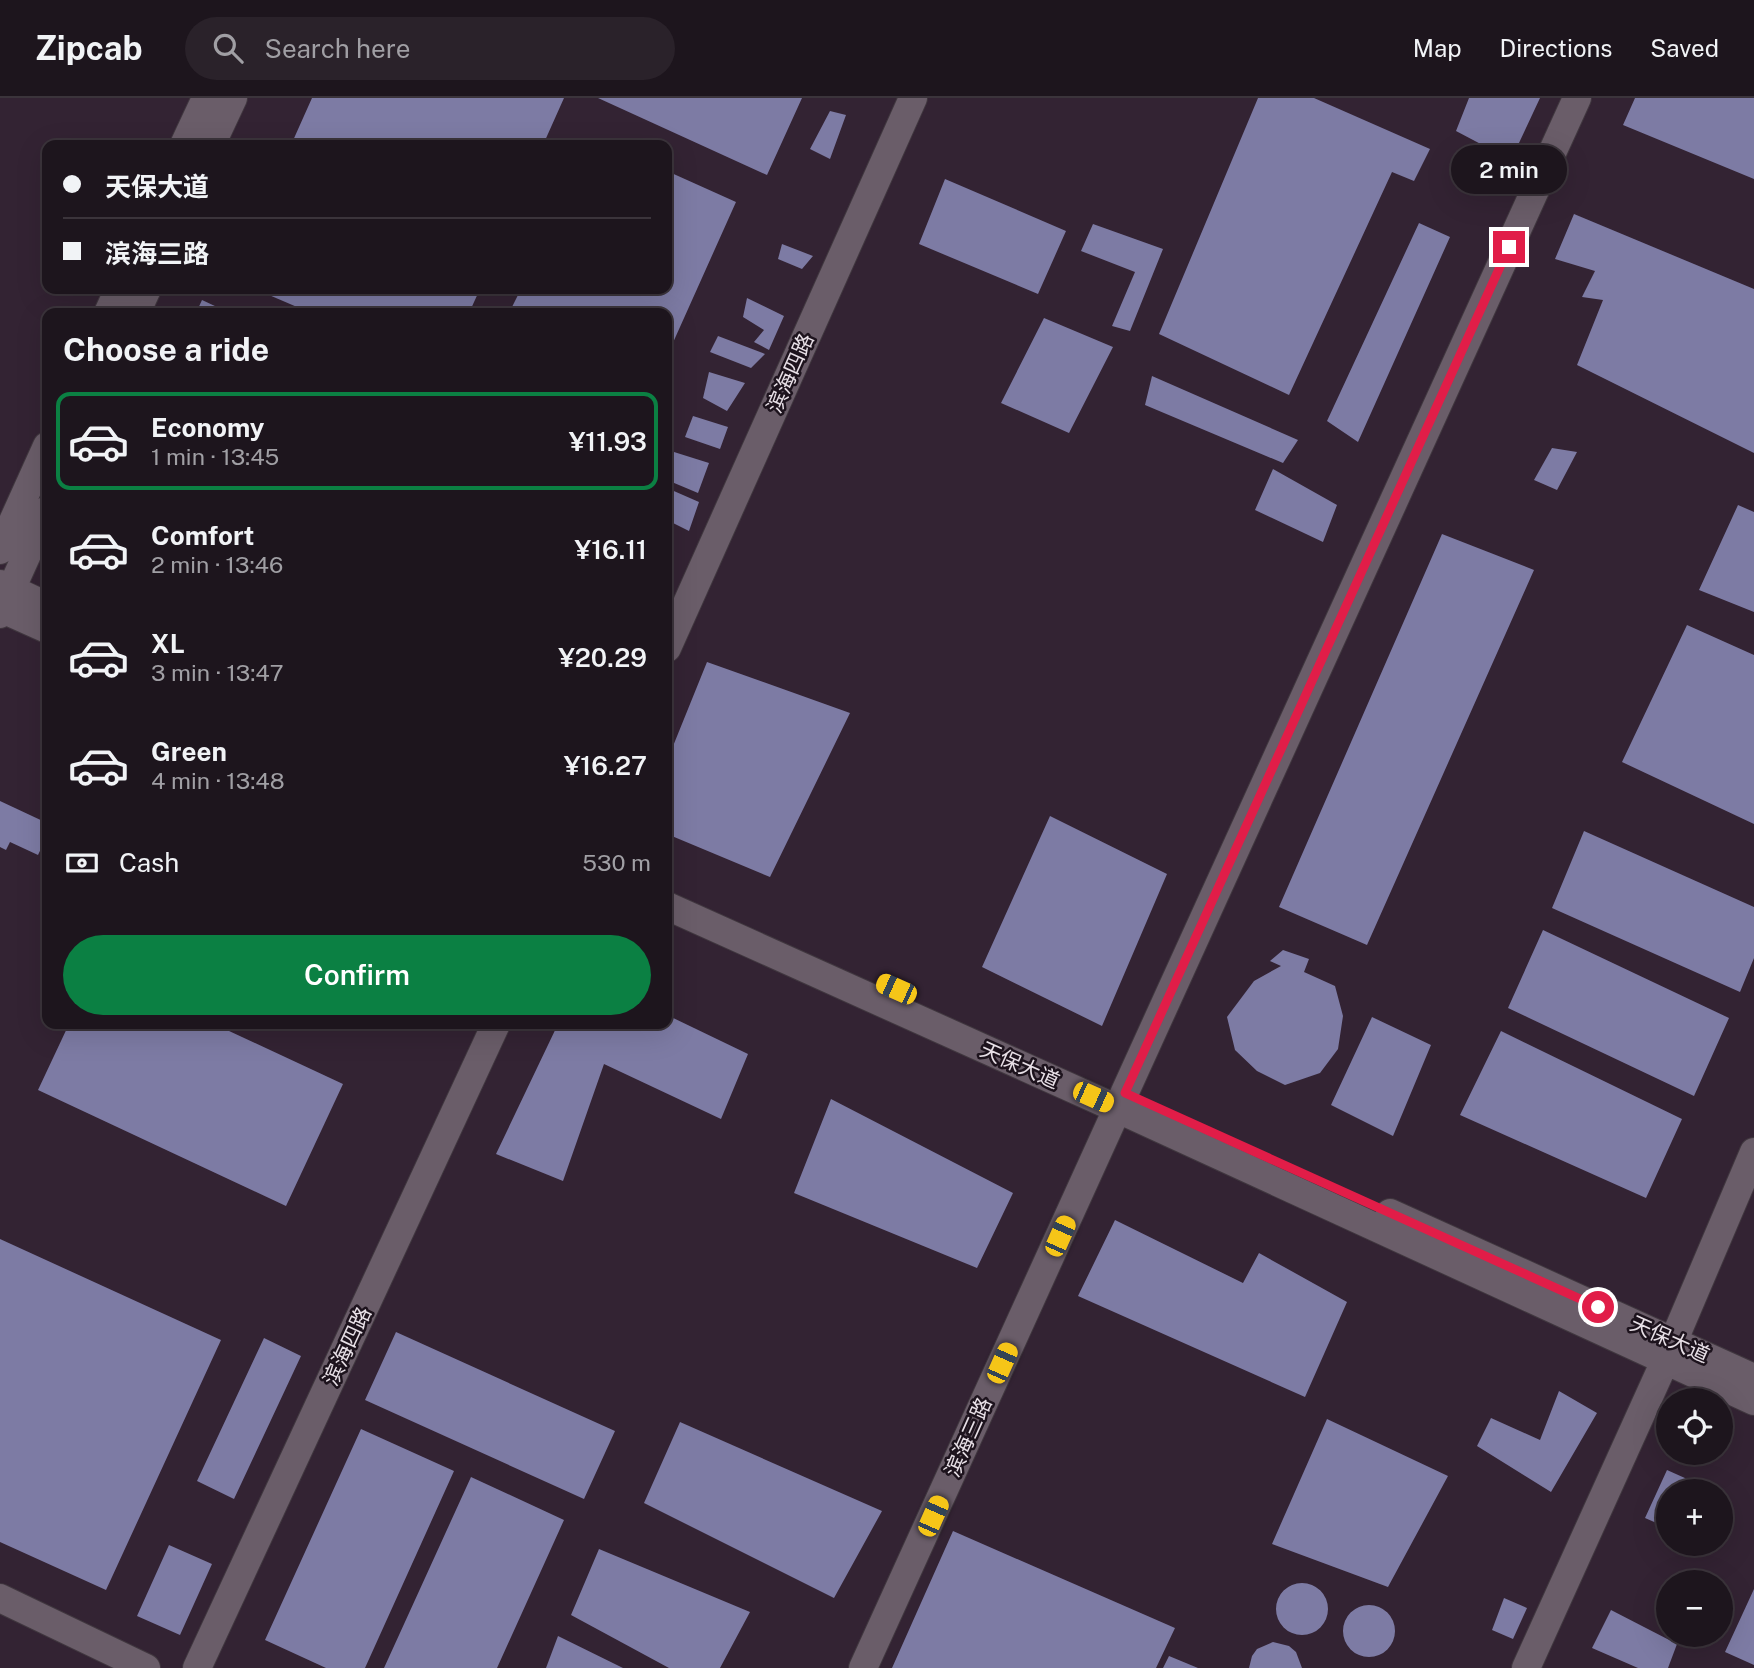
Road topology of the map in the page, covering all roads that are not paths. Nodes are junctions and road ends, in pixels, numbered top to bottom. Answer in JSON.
{"nodes":[{"id":1,"x":205,"y":98,"type":"edge"},
{"id":2,"x":233,"y":98,"type":"edge"},
{"id":3,"x":914,"y":98,"type":"edge"},
{"id":4,"x":1577,"y":98,"type":"edge"},
{"id":5,"x":186,"y":140,"type":"edge"},
{"id":6,"x":213,"y":140,"type":"edge"},
{"id":7,"x":42,"y":459,"type":"edge"},
{"id":8,"x":42,"y":514,"type":"edge"},
{"id":9,"x":9,"y":543,"type":"edge"},
{"id":10,"x":2,"y":596,"type":"edge"},
{"id":11,"x":42,"y":605,"type":"edge"},
{"id":12,"x":42,"y":625,"type":"edge"},
{"id":13,"x":672,"y":637,"type":"edge"},
{"id":14,"x":672,"y":888,"type":"edge"},
{"id":15,"x":672,"y":908,"type":"edge"},
{"id":16,"x":494,"y":1029,"type":"edge"},
{"id":17,"x":1121,"y":1101,"type":"junction"},
{"id":18,"x":1754,"y":1152,"type":"edge"},
{"id":19,"x":1669,"y":1351,"type":"junction"},
{"id":20,"x":1754,"y":1378,"type":"edge"},
{"id":21,"x":1754,"y":1401,"type":"edge"},
{"id":22,"x":0,"y":1598,"type":"edge"},
{"id":23,"x":146,"y":1668,"type":"edge"},
{"id":24,"x":197,"y":1668,"type":"edge"},
{"id":25,"x":863,"y":1668,"type":"edge"},
{"id":26,"x":1526,"y":1668,"type":"edge"}],
"edges":[{"from":1,"to":5,"type":"street"},
{"from":2,"to":6,"type":"street"},
{"from":3,"to":13,"type":"street","name":"滨海四路"},
{"from":4,"to":17,"type":"street","name":"滨海三路"},
{"from":7,"to":9,"type":"street"},
{"from":8,"to":9,"type":"street"},
{"from":9,"to":10,"type":"street"},
{"from":10,"to":11,"type":"street"},
{"from":10,"to":12,"type":"street"},
{"from":14,"to":17,"type":"street","name":"天保大道"},
{"from":15,"to":17,"type":"street","name":"天保大道"},
{"from":16,"to":24,"type":"street","name":"滨海四路"},
{"from":17,"to":19,"type":"street","name":"天保大道"},
{"from":17,"to":25,"type":"street","name":"滨海三路"},
{"from":18,"to":19,"type":"street"},
{"from":19,"to":20,"type":"street","name":"天保大道"},
{"from":19,"to":21,"type":"street","name":"天保大道"},
{"from":19,"to":26,"type":"street"},
{"from":22,"to":23,"type":"street"}]}
